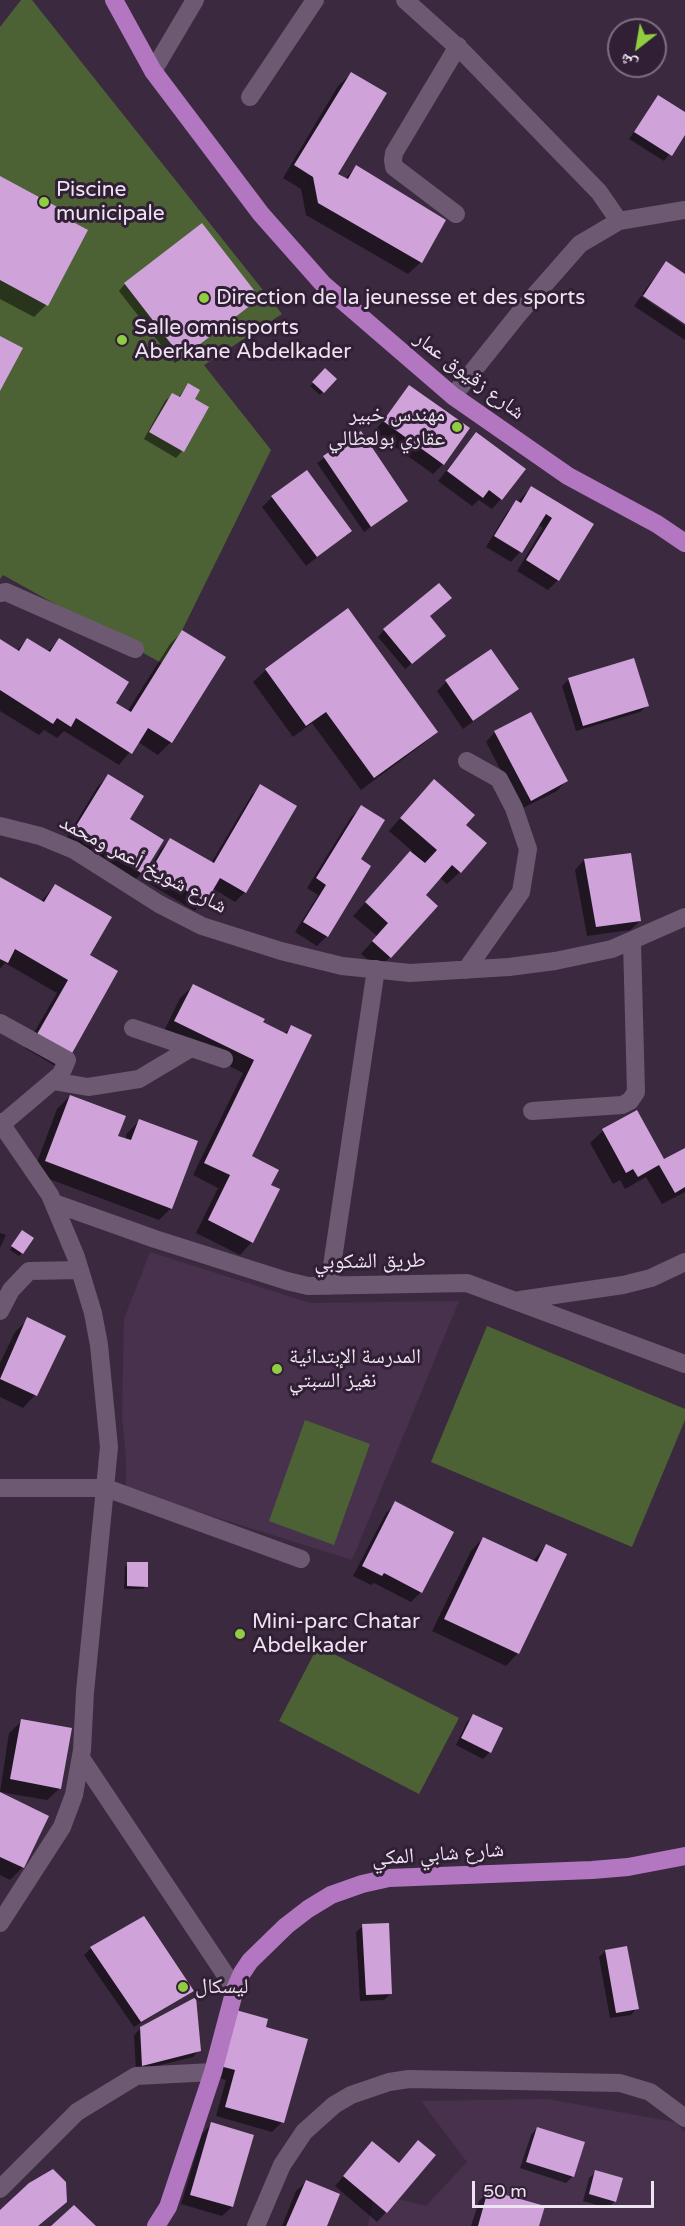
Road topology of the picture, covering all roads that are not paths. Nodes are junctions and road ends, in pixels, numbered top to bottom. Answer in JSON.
{"nodes":[{"id":1,"x":114,"y":0,"type":"edge"},
{"id":2,"x":195,"y":0,"type":"edge"},
{"id":3,"x":315,"y":0,"type":"edge"},
{"id":4,"x":405,"y":0,"type":"edge"},
{"id":5,"x":458,"y":46,"type":"junction"},
{"id":6,"x":153,"y":71,"type":"junction"},
{"id":7,"x":250,"y":97,"type":"dead end"},
{"id":8,"x":685,"y":210,"type":"edge"},
{"id":9,"x":456,"y":214,"type":"dead end"},
{"id":10,"x":619,"y":221,"type":"junction"},
{"id":11,"x":453,"y":396,"type":"junction"},
{"id":12,"x":685,"y":543,"type":"edge"},
{"id":13,"x":0,"y":593,"type":"edge"},
{"id":14,"x":135,"y":649,"type":"dead end"},
{"id":15,"x":467,"y":761,"type":"dead end"},
{"id":16,"x":0,"y":826,"type":"edge"},
{"id":17,"x":685,"y":917,"type":"edge"},
{"id":18,"x":632,"y":942,"type":"junction"},
{"id":19,"x":376,"y":969,"type":"junction"},
{"id":20,"x":466,"y":970,"type":"junction"},
{"id":21,"x":0,"y":1023,"type":"edge"},
{"id":22,"x":133,"y":1028,"type":"dead end"},
{"id":23,"x":191,"y":1048,"type":"junction"},
{"id":24,"x":224,"y":1059,"type":"dead end"},
{"id":25,"x":53,"y":1081,"type":"junction"},
{"id":26,"x":532,"y":1111,"type":"dead end"},
{"id":27,"x":1,"y":1123,"type":"edge"},
{"id":28,"x":54,"y":1203,"type":"junction"},
{"id":29,"x":685,"y":1262,"type":"edge"},
{"id":30,"x":80,"y":1270,"type":"junction"},
{"id":31,"x":329,"y":1286,"type":"junction"},
{"id":32,"x":515,"y":1301,"type":"junction"},
{"id":33,"x":0,"y":1311,"type":"edge"},
{"id":34,"x":685,"y":1364,"type":"edge"},
{"id":35,"x":0,"y":1488,"type":"edge"},
{"id":36,"x":106,"y":1488,"type":"junction"},
{"id":37,"x":301,"y":1559,"type":"dead end"},
{"id":38,"x":81,"y":1758,"type":"junction"},
{"id":39,"x":685,"y":1856,"type":"edge"},
{"id":40,"x":0,"y":1923,"type":"edge"},
{"id":41,"x":235,"y":1989,"type":"junction"},
{"id":42,"x":213,"y":2073,"type":"junction"},
{"id":43,"x":685,"y":2118,"type":"edge"},
{"id":44,"x":0,"y":2188,"type":"edge"},
{"id":45,"x":156,"y":2226,"type":"edge"},
{"id":46,"x":256,"y":2226,"type":"edge"}],
"edges":[{"from":1,"to":6,"type":"main road","name":"شارع زقيوق عمار"},
{"from":2,"to":6,"type":"street"},
{"from":3,"to":7,"type":"street"},
{"from":4,"to":5,"type":"street"},
{"from":5,"to":9,"type":"street"},
{"from":5,"to":10,"type":"street"},
{"from":6,"to":11,"type":"main road","name":"شارع زقيوق عمار"},
{"from":8,"to":10,"type":"street"},
{"from":10,"to":11,"type":"street"},
{"from":11,"to":12,"type":"main road","name":"شارع زقيوق عمار"},
{"from":13,"to":14,"type":"street"},
{"from":15,"to":20,"type":"street"},
{"from":16,"to":19,"type":"street","name":"شارع شويخ أعمر ومحمد"},
{"from":17,"to":18,"type":"street","name":"شارع شويخ أعمر ومحمد"},
{"from":18,"to":20,"type":"street","name":"شارع شويخ أعمر ومحمد"},
{"from":18,"to":26,"type":"street"},
{"from":19,"to":20,"type":"street","name":"شارع شويخ أعمر ومحمد"},
{"from":19,"to":31,"type":"street"},
{"from":21,"to":25,"type":"street"},
{"from":22,"to":23,"type":"street"},
{"from":23,"to":24,"type":"street"},
{"from":23,"to":25,"type":"street"},
{"from":25,"to":27,"type":"street"},
{"from":27,"to":28,"type":"street"},
{"from":28,"to":30,"type":"street"},
{"from":28,"to":31,"type":"street","name":"طريق الشكوبي"},
{"from":29,"to":32,"type":"street"},
{"from":30,"to":33,"type":"street"},
{"from":30,"to":36,"type":"street"},
{"from":31,"to":32,"type":"street","name":"طريق الشكوبي"},
{"from":32,"to":34,"type":"street","name":"طريق الشكوبي"},
{"from":35,"to":36,"type":"street"},
{"from":36,"to":37,"type":"street"},
{"from":36,"to":38,"type":"street"},
{"from":38,"to":40,"type":"street"},
{"from":38,"to":41,"type":"street"},
{"from":39,"to":41,"type":"main road","name":"شارع شابي المكي"},
{"from":41,"to":42,"type":"main road","name":"شارع شابي المكي"},
{"from":42,"to":44,"type":"street"},
{"from":42,"to":45,"type":"main road","name":"شارع شابي المكي"},
{"from":43,"to":46,"type":"street"}]}
